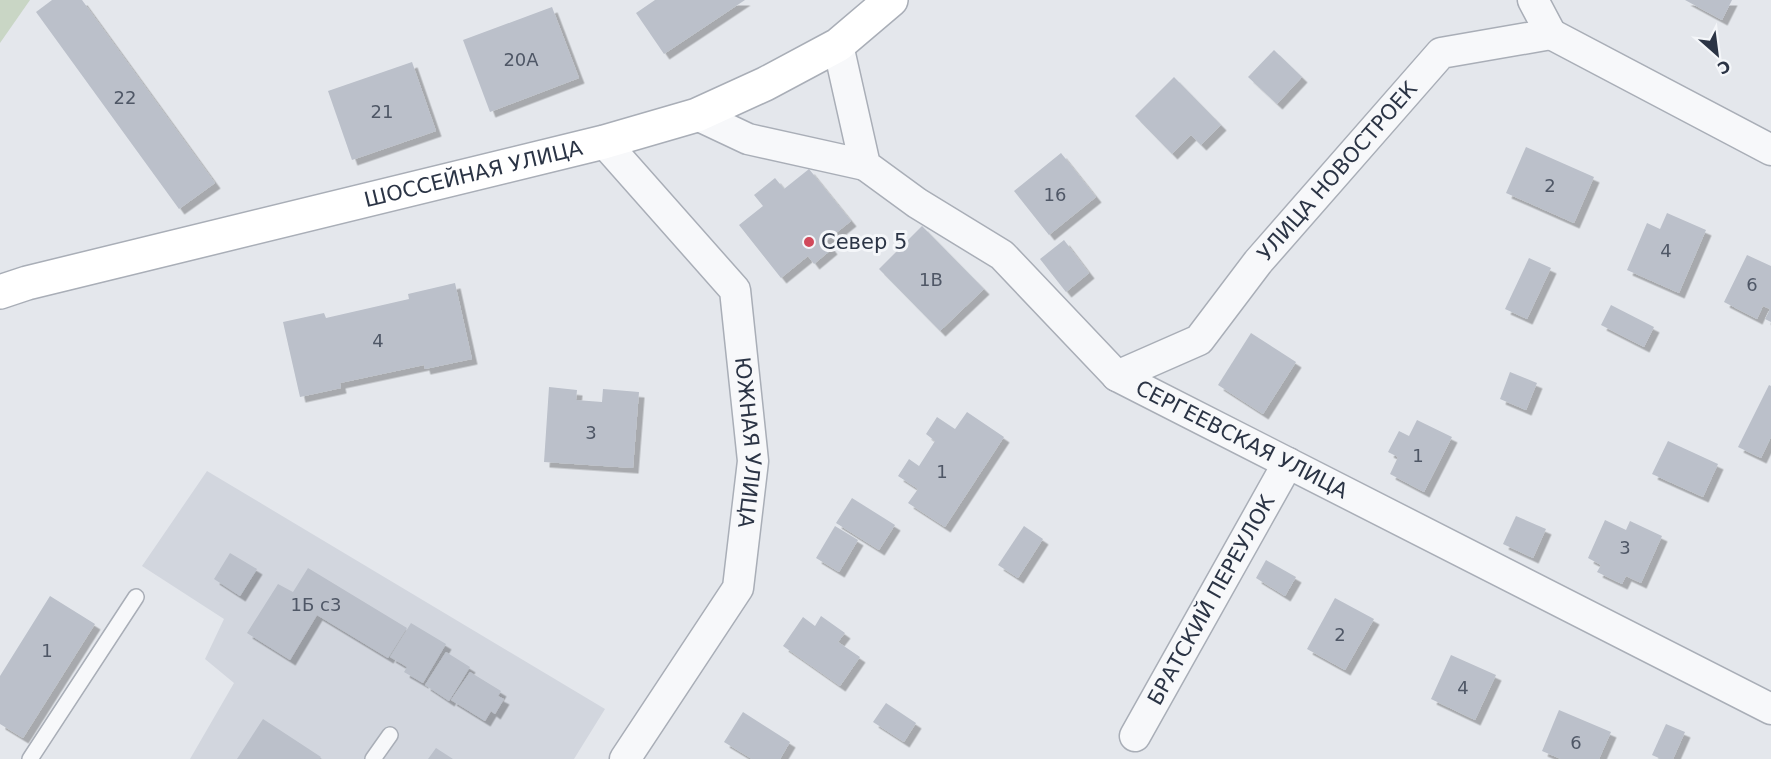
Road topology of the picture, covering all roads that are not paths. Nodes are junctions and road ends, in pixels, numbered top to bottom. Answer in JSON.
{"nodes":[{"id":1,"x":891,"y":0,"type":"edge"},
{"id":2,"x":1533,"y":0,"type":"edge"},
{"id":3,"x":1551,"y":34,"type":"junction"},
{"id":4,"x":838,"y":45,"type":"junction"},
{"id":5,"x":697,"y":115,"type":"junction"},
{"id":6,"x":604,"y":142,"type":"junction"},
{"id":7,"x":1771,"y":150,"type":"edge"},
{"id":8,"x":865,"y":165,"type":"junction"},
{"id":9,"x":14,"y":287,"type":"edge"},
{"id":10,"x":1117,"y":376,"type":"junction"},
{"id":11,"x":1288,"y":463,"type":"junction"},
{"id":12,"x":136,"y":597,"type":"dead end"},
{"id":13,"x":1771,"y":709,"type":"edge"},
{"id":14,"x":390,"y":735,"type":"dead end"},
{"id":15,"x":1135,"y":736,"type":"dead end"},
{"id":16,"x":30,"y":759,"type":"edge"},
{"id":17,"x":373,"y":759,"type":"edge"},
{"id":18,"x":625,"y":759,"type":"edge"}],
"edges":[{"from":1,"to":4,"type":"main road","name":"ШОССЕЙНАЯ УЛИЦА"},
{"from":2,"to":3,"type":"street"},
{"from":3,"to":7,"type":"street"},
{"from":3,"to":10,"type":"street","name":"УЛИЦА НОВОСТРОЕК"},
{"from":4,"to":5,"type":"main road","name":"ШОССЕЙНАЯ УЛИЦА"},
{"from":4,"to":8,"type":"street"},
{"from":5,"to":6,"type":"main road","name":"ШОССЕЙНАЯ УЛИЦА"},
{"from":5,"to":8,"type":"street"},
{"from":6,"to":9,"type":"main road","name":"ШОССЕЙНАЯ УЛИЦА"},
{"from":6,"to":18,"type":"street","name":"ЮЖНАЯ УЛИЦА"},
{"from":8,"to":10,"type":"street","name":"СЕРГЕЕВСКАЯ УЛИЦА"},
{"from":10,"to":11,"type":"street","name":"СЕРГЕЕВСКАЯ УЛИЦА"},
{"from":11,"to":13,"type":"street","name":"СЕРГЕЕВСКАЯ УЛИЦА"},
{"from":11,"to":15,"type":"street","name":"БРАТСКИЙ ПЕРЕУЛОК"},
{"from":12,"to":16,"type":"lane"},
{"from":14,"to":17,"type":"lane"}]}
